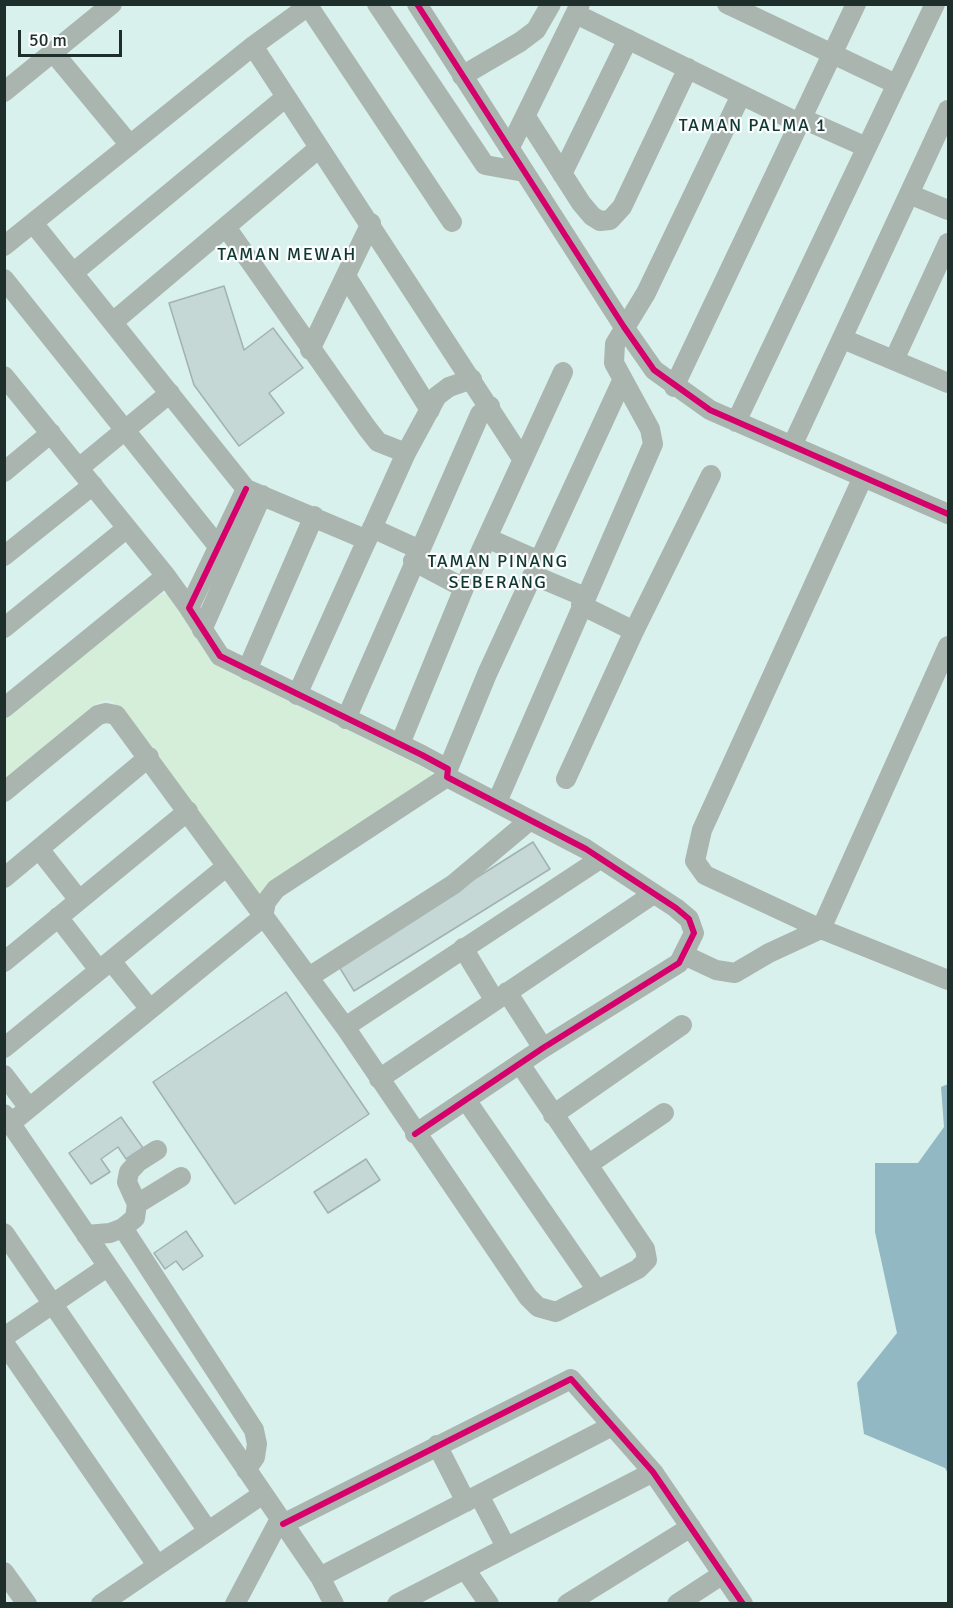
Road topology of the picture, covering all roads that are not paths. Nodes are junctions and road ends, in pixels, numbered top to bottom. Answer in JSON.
{"nodes":[{"id":1,"x":112,"y":4,"type":"edge"},
{"id":2,"x":377,"y":4,"type":"edge"},
{"id":3,"x":417,"y":4,"type":"edge"},
{"id":4,"x":551,"y":4,"type":"edge"},
{"id":5,"x":727,"y":4,"type":"edge"},
{"id":6,"x":856,"y":4,"type":"edge"},
{"id":7,"x":935,"y":4,"type":"edge"},
{"id":8,"x":309,"y":5,"type":"edge"},
{"id":9,"x":578,"y":9,"type":"edge"},
{"id":10,"x":628,"y":39,"type":"junction"},
{"id":11,"x":254,"y":46,"type":"junction"},
{"id":12,"x":53,"y":52,"type":"junction"},
{"id":13,"x":832,"y":52,"type":"junction"},
{"id":14,"x":688,"y":68,"type":"junction"},
{"id":15,"x":462,"y":76,"type":"junction"},
{"id":16,"x":896,"y":84,"type":"junction"},
{"id":17,"x":4,"y":92,"type":"edge"},
{"id":18,"x":741,"y":95,"type":"junction"},
{"id":19,"x":286,"y":97,"type":"junction"},
{"id":20,"x":948,"y":110,"type":"edge"},
{"id":21,"x":526,"y":117,"type":"junction"},
{"id":22,"x":800,"y":120,"type":"junction"},
{"id":23,"x":130,"y":145,"type":"junction"},
{"id":24,"x":510,"y":147,"type":"junction"},
{"id":25,"x":866,"y":147,"type":"junction"},
{"id":26,"x":320,"y":148,"type":"junction"},
{"id":27,"x":524,"y":172,"type":"junction"},
{"id":28,"x":562,"y":174,"type":"junction"},
{"id":29,"x":909,"y":194,"type":"junction"},
{"id":30,"x":948,"y":210,"type":"edge"},
{"id":31,"x":452,"y":222,"type":"dead end"},
{"id":32,"x":33,"y":223,"type":"junction"},
{"id":33,"x":370,"y":223,"type":"junction"},
{"id":34,"x":226,"y":227,"type":"junction"},
{"id":35,"x":948,"y":243,"type":"edge"},
{"id":36,"x":4,"y":246,"type":"edge"},
{"id":37,"x":74,"y":273,"type":"junction"},
{"id":38,"x":346,"y":276,"type":"junction"},
{"id":39,"x":4,"y":279,"type":"edge"},
{"id":40,"x":113,"y":322,"type":"junction"},
{"id":41,"x":624,"y":327,"type":"junction"},
{"id":42,"x":843,"y":339,"type":"junction"},
{"id":43,"x":310,"y":350,"type":"junction"},
{"id":44,"x":894,"y":360,"type":"junction"},
{"id":45,"x":563,"y":372,"type":"dead end"},
{"id":46,"x":946,"y":377,"type":"edge"},
{"id":47,"x":472,"y":379,"type":"junction"},
{"id":48,"x":622,"y":381,"type":"junction"},
{"id":49,"x":674,"y":387,"type":"junction"},
{"id":50,"x":8,"y":388,"type":"edge"},
{"id":51,"x":170,"y":393,"type":"junction"},
{"id":52,"x":490,"y":406,"type":"junction"},
{"id":53,"x":430,"y":410,"type":"junction"},
{"id":54,"x":736,"y":422,"type":"junction"},
{"id":55,"x":127,"y":429,"type":"junction"},
{"id":56,"x":51,"y":433,"type":"junction"},
{"id":57,"x":792,"y":446,"type":"junction"},
{"id":58,"x":406,"y":453,"type":"junction"},
{"id":59,"x":523,"y":460,"type":"junction"},
{"id":60,"x":79,"y":468,"type":"junction"},
{"id":61,"x":4,"y":472,"type":"edge"},
{"id":62,"x":711,"y":475,"type":"dead end"},
{"id":63,"x":863,"y":477,"type":"junction"},
{"id":64,"x":93,"y":485,"type":"junction"},
{"id":65,"x":254,"y":492,"type":"junction"},
{"id":66,"x":948,"y":514,"type":"edge"},
{"id":67,"x":314,"y":516,"type":"junction"},
{"id":68,"x":127,"y":528,"type":"junction"},
{"id":69,"x":370,"y":534,"type":"junction"},
{"id":70,"x":487,"y":538,"type":"junction"},
{"id":71,"x":217,"y":545,"type":"junction"},
{"id":72,"x":416,"y":555,"type":"junction"},
{"id":73,"x":4,"y":556,"type":"edge"},
{"id":74,"x":536,"y":568,"type":"junction"},
{"id":75,"x":166,"y":576,"type":"junction"},
{"id":76,"x":464,"y":588,"type":"junction"},
{"id":77,"x":583,"y":601,"type":"junction"},
{"id":78,"x":189,"y":608,"type":"junction"},
{"id":79,"x":4,"y":628,"type":"edge"},
{"id":80,"x":201,"y":630,"type":"junction"},
{"id":81,"x":634,"y":631,"type":"junction"},
{"id":82,"x":948,"y":646,"type":"edge"},
{"id":83,"x":247,"y":670,"type":"junction"},
{"id":84,"x":297,"y":695,"type":"junction"},
{"id":85,"x":4,"y":708,"type":"edge"},
{"id":86,"x":346,"y":719,"type":"junction"},
{"id":87,"x":399,"y":744,"type":"junction"},
{"id":88,"x":149,"y":758,"type":"junction"},
{"id":89,"x":447,"y":773,"type":"junction"},
{"id":90,"x":566,"y":779,"type":"dead end"},
{"id":91,"x":4,"y":792,"type":"edge"},
{"id":92,"x":497,"y":802,"type":"junction"},
{"id":93,"x":188,"y":811,"type":"junction"},
{"id":94,"x":530,"y":820,"type":"junction"},
{"id":95,"x":39,"y":849,"type":"junction"},
{"id":96,"x":600,"y":859,"type":"junction"},
{"id":97,"x":227,"y":866,"type":"junction"},
{"id":98,"x":4,"y":878,"type":"edge"},
{"id":99,"x":652,"y":895,"type":"junction"},
{"id":100,"x":79,"y":900,"type":"junction"},
{"id":101,"x":263,"y":916,"type":"junction"},
{"id":102,"x":58,"y":917,"type":"junction"},
{"id":103,"x":821,"y":930,"type":"junction"},
{"id":104,"x":462,"y":948,"type":"junction"},
{"id":105,"x":684,"y":956,"type":"junction"},
{"id":106,"x":4,"y":962,"type":"edge"},
{"id":107,"x":105,"y":966,"type":"junction"},
{"id":108,"x":309,"y":977,"type":"junction"},
{"id":109,"x":948,"y":980,"type":"edge"},
{"id":110,"x":501,"y":996,"type":"junction"},
{"id":111,"x":150,"y":1009,"type":"junction"},
{"id":112,"x":682,"y":1025,"type":"dead end"},
{"id":113,"x":345,"y":1028,"type":"junction"},
{"id":114,"x":4,"y":1048,"type":"edge"},
{"id":115,"x":543,"y":1048,"type":"junction"},
{"id":116,"x":520,"y":1064,"type":"junction"},
{"id":117,"x":4,"y":1075,"type":"edge"},
{"id":118,"x":379,"y":1079,"type":"junction"},
{"id":119,"x":466,"y":1100,"type":"junction"},
{"id":120,"x":29,"y":1108,"type":"junction"},
{"id":121,"x":664,"y":1113,"type":"dead end"},
{"id":122,"x":554,"y":1115,"type":"junction"},
{"id":123,"x":8,"y":1119,"type":"edge"},
{"id":124,"x":415,"y":1134,"type":"junction"},
{"id":125,"x":158,"y":1150,"type":"dead end"},
{"id":126,"x":589,"y":1164,"type":"junction"},
{"id":127,"x":181,"y":1177,"type":"dead end"},
{"id":128,"x":137,"y":1204,"type":"junction"},
{"id":129,"x":123,"y":1228,"type":"junction"},
{"id":130,"x":4,"y":1233,"type":"edge"},
{"id":131,"x":86,"y":1235,"type":"junction"},
{"id":132,"x":107,"y":1267,"type":"junction"},
{"id":133,"x":597,"y":1290,"type":"junction"},
{"id":134,"x":52,"y":1305,"type":"junction"},
{"id":135,"x":4,"y":1337,"type":"edge"},
{"id":136,"x":4,"y":1343,"type":"edge"},
{"id":137,"x":612,"y":1426,"type":"junction"},
{"id":138,"x":437,"y":1445,"type":"junction"},
{"id":139,"x":246,"y":1470,"type":"junction"},
{"id":140,"x":653,"y":1472,"type":"junction"},
{"id":141,"x":263,"y":1494,"type":"junction"},
{"id":142,"x":472,"y":1498,"type":"junction"},
{"id":143,"x":281,"y":1521,"type":"junction"},
{"id":144,"x":691,"y":1527,"type":"junction"},
{"id":145,"x":208,"y":1531,"type":"junction"},
{"id":146,"x":506,"y":1547,"type":"junction"},
{"id":147,"x":157,"y":1565,"type":"junction"},
{"id":148,"x":465,"y":1569,"type":"junction"},
{"id":149,"x":4,"y":1572,"type":"edge"},
{"id":150,"x":723,"y":1574,"type":"junction"},
{"id":151,"x":320,"y":1577,"type":"junction"},
{"id":152,"x":408,"y":1601,"type":"edge"},
{"id":153,"x":27,"y":1604,"type":"edge"},
{"id":154,"x":100,"y":1604,"type":"edge"},
{"id":155,"x":235,"y":1604,"type":"edge"},
{"id":156,"x":334,"y":1604,"type":"edge"},
{"id":157,"x":489,"y":1604,"type":"edge"},
{"id":158,"x":567,"y":1604,"type":"edge"},
{"id":159,"x":677,"y":1604,"type":"edge"},
{"id":160,"x":743,"y":1604,"type":"edge"}],
"edges":[{"from":1,"to":12,"type":"street"},
{"from":2,"to":27,"type":"street"},
{"from":3,"to":15,"type":"street"},
{"from":4,"to":15,"type":"street"},
{"from":5,"to":13,"type":"street"},
{"from":6,"to":13,"type":"street"},
{"from":7,"to":16,"type":"street"},
{"from":8,"to":11,"type":"street"},
{"from":8,"to":31,"type":"street"},
{"from":9,"to":10,"type":"street"},
{"from":9,"to":21,"type":"street"},
{"from":10,"to":14,"type":"street"},
{"from":10,"to":28,"type":"street"},
{"from":11,"to":19,"type":"street"},
{"from":11,"to":23,"type":"street"},
{"from":12,"to":17,"type":"street"},
{"from":12,"to":23,"type":"street"},
{"from":13,"to":16,"type":"street"},
{"from":13,"to":22,"type":"street"},
{"from":14,"to":18,"type":"street"},
{"from":14,"to":28,"type":"street"},
{"from":15,"to":24,"type":"street"},
{"from":16,"to":25,"type":"street"},
{"from":18,"to":22,"type":"street"},
{"from":18,"to":41,"type":"street"},
{"from":19,"to":26,"type":"street"},
{"from":19,"to":37,"type":"street"},
{"from":20,"to":29,"type":"street"},
{"from":21,"to":24,"type":"street"},
{"from":21,"to":28,"type":"street"},
{"from":22,"to":25,"type":"street"},
{"from":22,"to":49,"type":"street"},
{"from":23,"to":32,"type":"street"},
{"from":24,"to":27,"type":"street"},
{"from":25,"to":54,"type":"street"},
{"from":26,"to":33,"type":"street"},
{"from":26,"to":34,"type":"street"},
{"from":27,"to":41,"type":"street"},
{"from":29,"to":30,"type":"street"},
{"from":29,"to":42,"type":"street"},
{"from":32,"to":36,"type":"street"},
{"from":32,"to":37,"type":"street"},
{"from":33,"to":38,"type":"street"},
{"from":33,"to":47,"type":"street"},
{"from":34,"to":40,"type":"street"},
{"from":34,"to":43,"type":"street"},
{"from":35,"to":44,"type":"street"},
{"from":37,"to":40,"type":"street"},
{"from":38,"to":43,"type":"street"},
{"from":38,"to":53,"type":"street"},
{"from":39,"to":55,"type":"street"},
{"from":40,"to":51,"type":"street"},
{"from":41,"to":48,"type":"street"},
{"from":41,"to":49,"type":"street"},
{"from":42,"to":44,"type":"street"},
{"from":42,"to":57,"type":"street"},
{"from":43,"to":58,"type":"street"},
{"from":44,"to":46,"type":"street"},
{"from":45,"to":59,"type":"street"},
{"from":47,"to":52,"type":"street"},
{"from":47,"to":53,"type":"street"},
{"from":48,"to":74,"type":"street"},
{"from":48,"to":77,"type":"street"},
{"from":49,"to":54,"type":"street"},
{"from":50,"to":56,"type":"street"},
{"from":51,"to":55,"type":"street"},
{"from":51,"to":65,"type":"street"},
{"from":52,"to":59,"type":"street"},
{"from":52,"to":72,"type":"street"},
{"from":53,"to":58,"type":"street"},
{"from":54,"to":57,"type":"street"},
{"from":55,"to":60,"type":"street"},
{"from":55,"to":71,"type":"street"},
{"from":56,"to":60,"type":"street"},
{"from":56,"to":61,"type":"street"},
{"from":57,"to":63,"type":"street"},
{"from":58,"to":69,"type":"street"},
{"from":59,"to":70,"type":"street"},
{"from":60,"to":64,"type":"street"},
{"from":62,"to":81,"type":"street"},
{"from":63,"to":66,"type":"street"},
{"from":63,"to":103,"type":"street"},
{"from":64,"to":68,"type":"street"},
{"from":64,"to":73,"type":"street"},
{"from":65,"to":67,"type":"street"},
{"from":65,"to":71,"type":"street"},
{"from":65,"to":80,"type":"street"},
{"from":67,"to":69,"type":"street"},
{"from":67,"to":83,"type":"street"},
{"from":68,"to":75,"type":"street"},
{"from":68,"to":79,"type":"street"},
{"from":69,"to":72,"type":"street"},
{"from":69,"to":84,"type":"street"},
{"from":70,"to":74,"type":"street"},
{"from":70,"to":76,"type":"street"},
{"from":71,"to":78,"type":"street"},
{"from":72,"to":76,"type":"street"},
{"from":72,"to":86,"type":"street"},
{"from":74,"to":77,"type":"street"},
{"from":74,"to":89,"type":"street"},
{"from":75,"to":78,"type":"street"},
{"from":75,"to":85,"type":"street"},
{"from":76,"to":87,"type":"street"},
{"from":77,"to":81,"type":"street"},
{"from":77,"to":92,"type":"street"},
{"from":78,"to":80,"type":"street"},
{"from":80,"to":83,"type":"street"},
{"from":81,"to":90,"type":"street"},
{"from":82,"to":103,"type":"street"},
{"from":83,"to":84,"type":"street"},
{"from":84,"to":86,"type":"street"},
{"from":86,"to":87,"type":"street"},
{"from":87,"to":89,"type":"street"},
{"from":88,"to":91,"type":"street"},
{"from":88,"to":93,"type":"street"},
{"from":88,"to":95,"type":"street"},
{"from":89,"to":92,"type":"street"},
{"from":89,"to":101,"type":"street"},
{"from":92,"to":94,"type":"street"},
{"from":93,"to":97,"type":"street"},
{"from":93,"to":100,"type":"street"},
{"from":94,"to":96,"type":"street"},
{"from":94,"to":108,"type":"street"},
{"from":95,"to":98,"type":"street"},
{"from":95,"to":100,"type":"street"},
{"from":96,"to":99,"type":"street"},
{"from":96,"to":104,"type":"street"},
{"from":97,"to":101,"type":"street"},
{"from":97,"to":107,"type":"street"},
{"from":99,"to":105,"type":"street"},
{"from":99,"to":110,"type":"street"},
{"from":100,"to":102,"type":"street"},
{"from":101,"to":108,"type":"street"},
{"from":101,"to":111,"type":"street"},
{"from":102,"to":106,"type":"street"},
{"from":102,"to":107,"type":"street"},
{"from":103,"to":105,"type":"street"},
{"from":103,"to":109,"type":"street"},
{"from":104,"to":110,"type":"street"},
{"from":104,"to":113,"type":"street"},
{"from":105,"to":115,"type":"street"},
{"from":107,"to":111,"type":"street"},
{"from":107,"to":114,"type":"street"},
{"from":108,"to":113,"type":"street"},
{"from":110,"to":115,"type":"street"},
{"from":110,"to":118,"type":"street"},
{"from":111,"to":120,"type":"street"},
{"from":112,"to":122,"type":"street"},
{"from":113,"to":118,"type":"street"},
{"from":115,"to":116,"type":"street"},
{"from":116,"to":119,"type":"street"},
{"from":116,"to":122,"type":"street"},
{"from":117,"to":120,"type":"street"},
{"from":118,"to":124,"type":"street"},
{"from":119,"to":124,"type":"street"},
{"from":119,"to":133,"type":"street"},
{"from":120,"to":123,"type":"street"},
{"from":121,"to":126,"type":"street"},
{"from":122,"to":126,"type":"street"},
{"from":123,"to":131,"type":"street"},
{"from":124,"to":133,"type":"street"},
{"from":125,"to":128,"type":"street"},
{"from":126,"to":133,"type":"street"},
{"from":127,"to":128,"type":"street"},
{"from":128,"to":129,"type":"street"},
{"from":129,"to":131,"type":"street"},
{"from":129,"to":139,"type":"street"},
{"from":130,"to":134,"type":"street"},
{"from":131,"to":132,"type":"street"},
{"from":132,"to":134,"type":"street"},
{"from":132,"to":139,"type":"street"},
{"from":134,"to":135,"type":"street"},
{"from":134,"to":145,"type":"street"},
{"from":136,"to":147,"type":"street"},
{"from":137,"to":138,"type":"street"},
{"from":137,"to":140,"type":"street"},
{"from":137,"to":142,"type":"street"},
{"from":138,"to":142,"type":"street"},
{"from":138,"to":143,"type":"street"},
{"from":139,"to":141,"type":"street"},
{"from":140,"to":144,"type":"street"},
{"from":140,"to":146,"type":"street"},
{"from":141,"to":143,"type":"street"},
{"from":141,"to":145,"type":"street"},
{"from":142,"to":146,"type":"street"},
{"from":142,"to":151,"type":"street"},
{"from":143,"to":151,"type":"street"},
{"from":143,"to":155,"type":"street"},
{"from":144,"to":150,"type":"street"},
{"from":144,"to":158,"type":"street"},
{"from":145,"to":147,"type":"street"},
{"from":146,"to":148,"type":"street"},
{"from":147,"to":154,"type":"street"},
{"from":148,"to":152,"type":"street"},
{"from":148,"to":157,"type":"street"},
{"from":149,"to":153,"type":"street"},
{"from":150,"to":159,"type":"street"},
{"from":150,"to":160,"type":"street"},
{"from":151,"to":156,"type":"street"}]}
